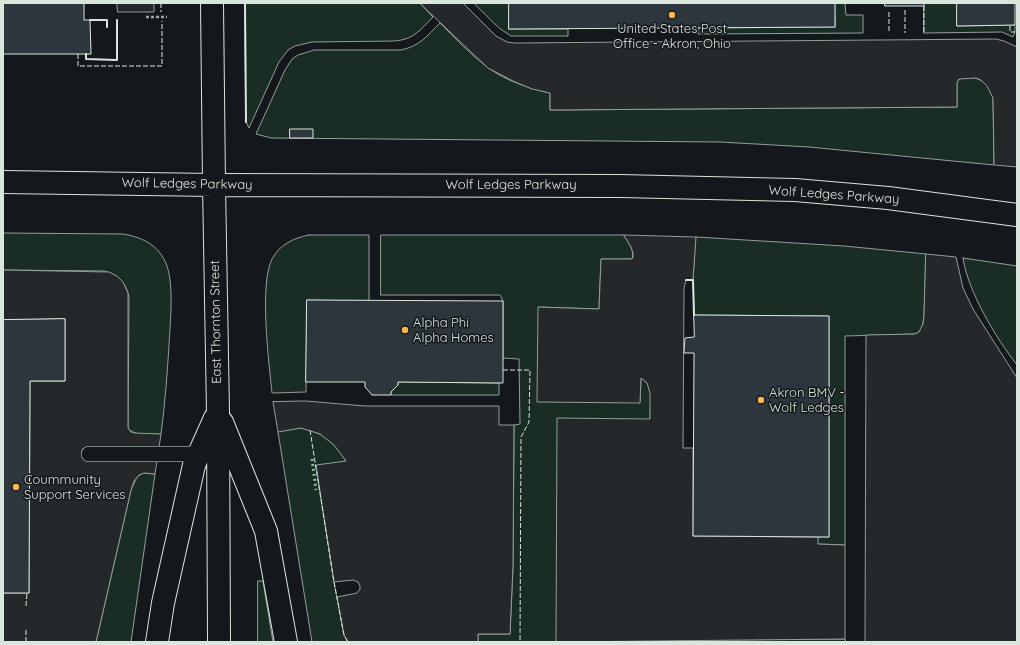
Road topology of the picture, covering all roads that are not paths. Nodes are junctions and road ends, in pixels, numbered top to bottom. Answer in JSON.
{"nodes":[{"id":1,"x":212,"y":3,"type":"edge"},
{"id":2,"x":3,"y":182,"type":"edge"},
{"id":3,"x":214,"y":184,"type":"junction"},
{"id":4,"x":1017,"y":215,"type":"edge"},
{"id":5,"x":218,"y":412,"type":"junction"},
{"id":6,"x":89,"y":454,"type":"dead end"},
{"id":7,"x":198,"y":454,"type":"junction"},
{"id":8,"x":157,"y":642,"type":"edge"},
{"id":9,"x":220,"y":642,"type":"edge"},
{"id":10,"x":286,"y":642,"type":"edge"}],
"edges":[{"from":1,"to":3,"type":"main road","name":"East Thornton Street"},
{"from":2,"to":3,"type":"main road","name":"Wolf Ledges Parkway"},
{"from":3,"to":4,"type":"main road","name":"Wolf Ledges Parkway"},
{"from":3,"to":5,"type":"main road","name":"East Thornton Street"},
{"from":5,"to":7,"type":"main road"},
{"from":5,"to":9,"type":"main road","name":"East Thornton Street"},
{"from":5,"to":10,"type":"main road"},
{"from":6,"to":7,"type":"lane"},
{"from":7,"to":8,"type":"main road"}]}
